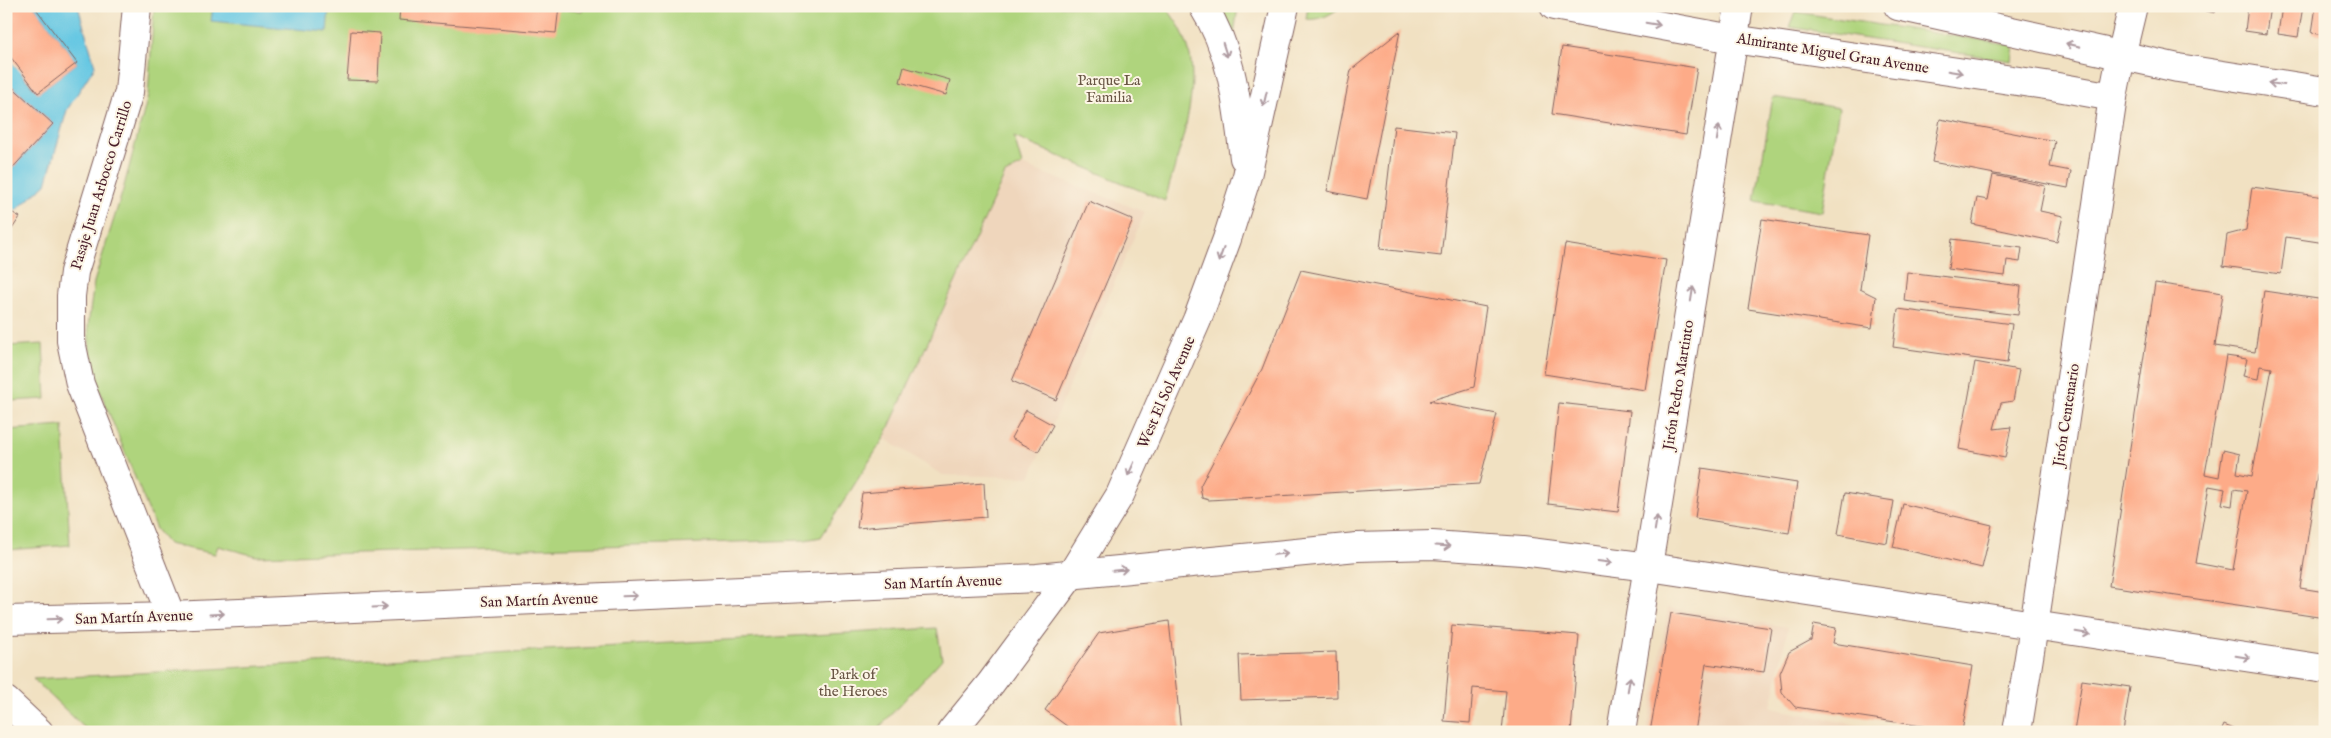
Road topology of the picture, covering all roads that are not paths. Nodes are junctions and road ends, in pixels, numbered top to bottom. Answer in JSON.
{"nodes":[{"id":1,"x":137,"y":6,"type":"edge"},
{"id":2,"x":1203,"y":6,"type":"edge"},
{"id":3,"x":1285,"y":6,"type":"edge"},
{"id":4,"x":1554,"y":6,"type":"edge"},
{"id":5,"x":1739,"y":6,"type":"edge"},
{"id":6,"x":1898,"y":6,"type":"edge"},
{"id":7,"x":2133,"y":6,"type":"edge"},
{"id":8,"x":1733,"y":39,"type":"junction"},
{"id":9,"x":2121,"y":56,"type":"junction"},
{"id":10,"x":2325,"y":91,"type":"edge"},
{"id":11,"x":2114,"y":97,"type":"junction"},
{"id":12,"x":1247,"y":176,"type":"junction"},
{"id":13,"x":1649,"y":567,"type":"junction"},
{"id":14,"x":1071,"y":575,"type":"junction"},
{"id":15,"x":171,"y":616,"type":"junction"},
{"id":16,"x":6,"y":620,"type":"edge"},
{"id":17,"x":2034,"y":626,"type":"junction"},
{"id":18,"x":2325,"y":669,"type":"edge"},
{"id":19,"x":6,"y":701,"type":"edge"},
{"id":20,"x":40,"y":732,"type":"edge"},
{"id":21,"x":951,"y":732,"type":"edge"},
{"id":22,"x":1621,"y":732,"type":"edge"},
{"id":23,"x":2017,"y":732,"type":"edge"}],
"edges":[{"from":1,"to":15,"type":"main road","name":"Pasaje Juan Arbocco Carrillo"},
{"from":2,"to":12,"type":"main road","one_way":true},
{"from":3,"to":12,"type":"main road","name":"West El Sol Avenue","one_way":true},
{"from":4,"to":8,"type":"main road","name":"Almirante Miguel Grau Avenue","one_way":true},
{"from":5,"to":8,"type":"main road","name":"Jirón Pedro Martinto"},
{"from":9,"to":6,"type":"main road","one_way":true},
{"from":7,"to":9,"type":"main road","name":"Jirón Centenario"},
{"from":8,"to":11,"type":"main road","name":"Almirante Miguel Grau Avenue","one_way":true},
{"from":13,"to":8,"type":"main road","name":"Jirón Pedro Martinto","one_way":true},
{"from":10,"to":9,"type":"main road","one_way":true},
{"from":9,"to":11,"type":"main road","name":"Jirón Centenario"},
{"from":11,"to":17,"type":"main road","name":"Jirón Centenario"},
{"from":12,"to":14,"type":"main road","name":"West El Sol Avenue","one_way":true},
{"from":14,"to":13,"type":"main road","name":"San Martín Avenue","one_way":true},
{"from":13,"to":17,"type":"main road","name":"San Martín Avenue"},
{"from":22,"to":13,"type":"main road","name":"Jirón Pedro Martinto","one_way":true},
{"from":15,"to":14,"type":"main road","name":"San Martín Avenue","one_way":true},
{"from":14,"to":21,"type":"main road","name":"West El Sol Avenue"},
{"from":16,"to":15,"type":"main road","name":"San Martín Avenue","one_way":true},
{"from":17,"to":18,"type":"main road","name":"San Martín Avenue","one_way":true},
{"from":17,"to":23,"type":"main road","name":"Jirón Centenario"},
{"from":19,"to":20,"type":"main road"}]}
